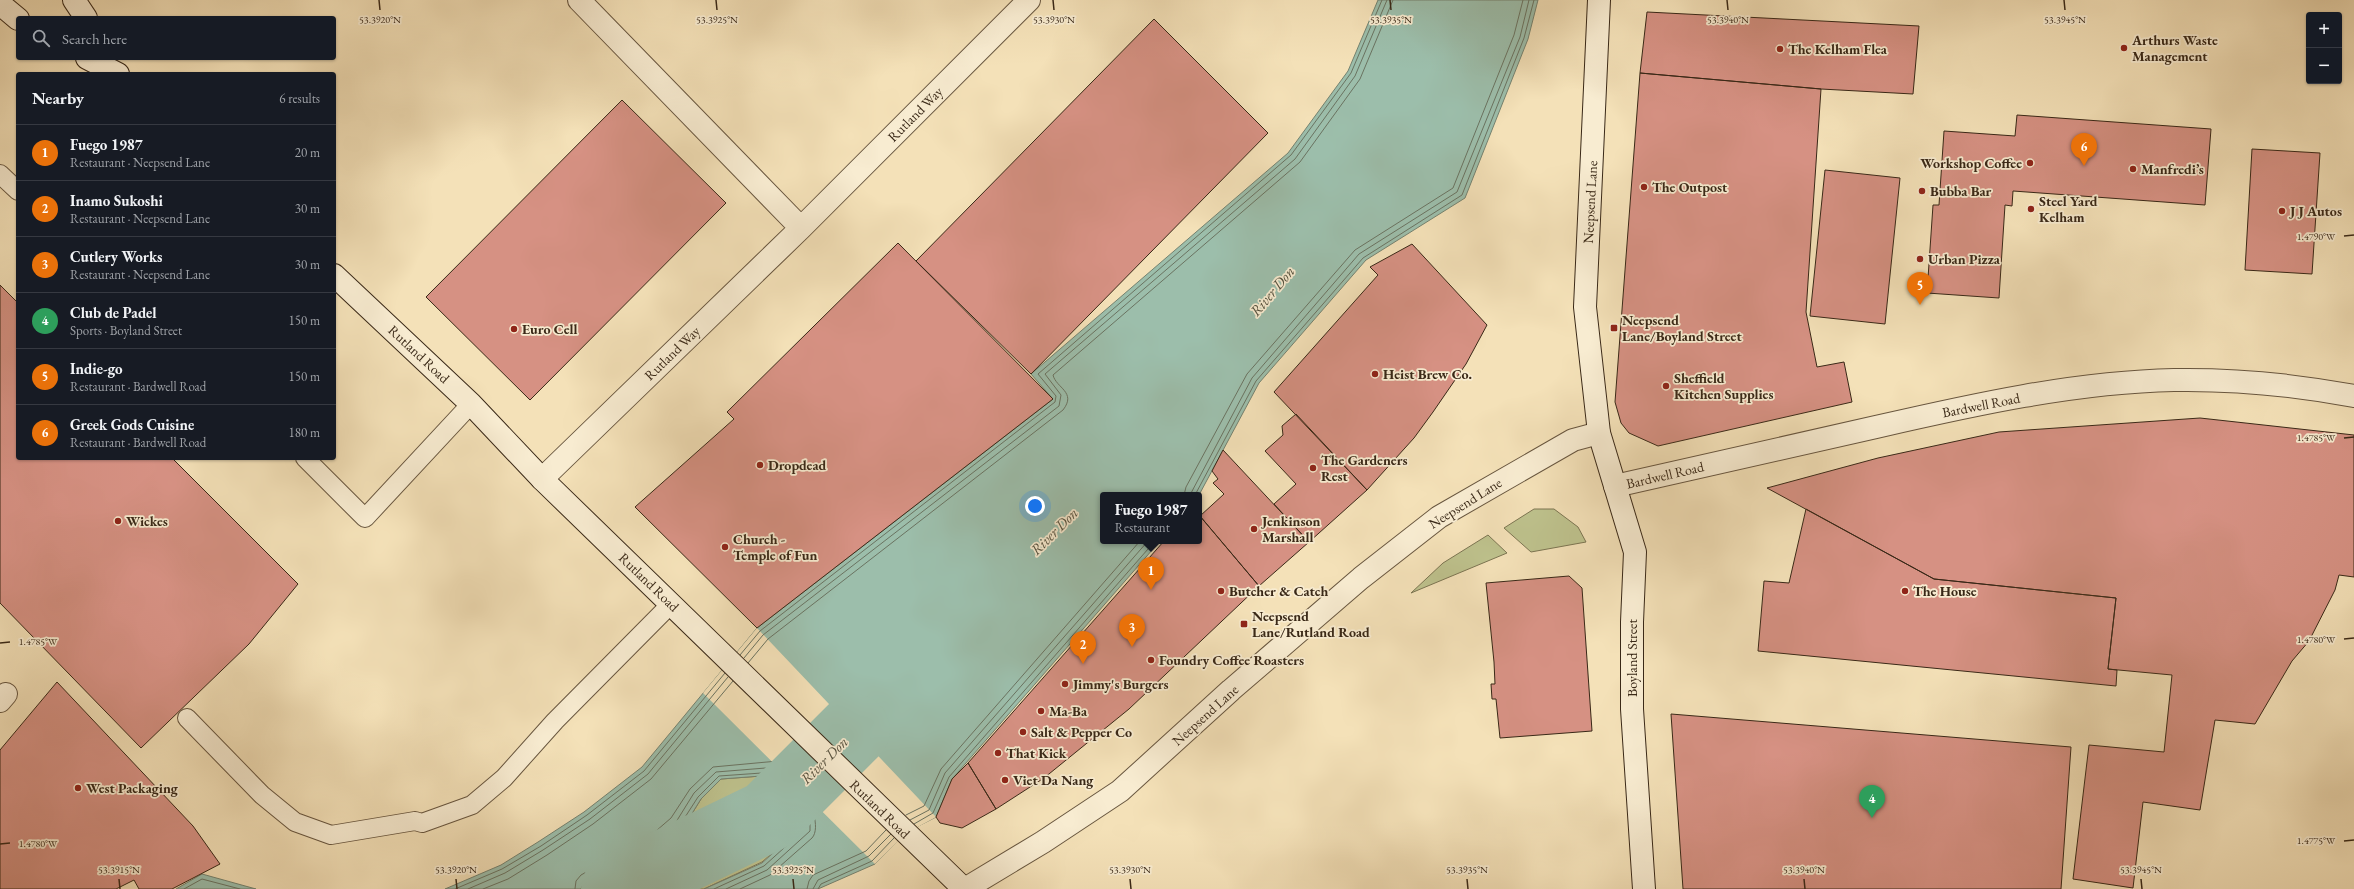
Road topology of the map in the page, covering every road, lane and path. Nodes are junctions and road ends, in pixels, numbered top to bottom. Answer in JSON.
{"nodes":[{"id":1,"x":74,"y":0,"type":"edge"},
{"id":2,"x":579,"y":0,"type":"edge"},
{"id":3,"x":1029,"y":0,"type":"edge"},
{"id":4,"x":1599,"y":0,"type":"edge"},
{"id":5,"x":0,"y":4,"type":"edge"},
{"id":6,"x":85,"y":16,"type":"edge"},
{"id":7,"x":16,"y":17,"type":"edge"},
{"id":8,"x":91,"y":60,"type":"edge"},
{"id":9,"x":113,"y":60,"type":"edge"},
{"id":10,"x":114,"y":72,"type":"edge"},
{"id":11,"x":121,"y":72,"type":"edge"},
{"id":12,"x":0,"y":174,"type":"edge"},
{"id":13,"x":16,"y":189,"type":"edge"},
{"id":14,"x":801,"y":228,"type":"junction"},
{"id":15,"x":336,"y":277,"type":"edge"},
{"id":16,"x":2354,"y":396,"type":"edge"},
{"id":17,"x":471,"y":404,"type":"junction"},
{"id":18,"x":1599,"y":433,"type":"junction"},
{"id":19,"x":306,"y":460,"type":"edge"},
{"id":20,"x":542,"y":479,"type":"junction"},
{"id":21,"x":1615,"y":486,"type":"junction"},
{"id":22,"x":671,"y":604,"type":"junction"},
{"id":23,"x":187,"y":718,"type":"dead end"},
{"id":24,"x":964,"y":889,"type":"edge"},
{"id":25,"x":1644,"y":889,"type":"edge"}],
"edges":[{"from":1,"to":6,"type":"street"},
{"from":2,"to":14,"type":"street"},
{"from":3,"to":14,"type":"street","name":"Rutland Way"},
{"from":4,"to":18,"type":"street","name":"Neepsend Lane"},
{"from":5,"to":7,"type":"street"},
{"from":8,"to":10,"type":"street"},
{"from":9,"to":11,"type":"street"},
{"from":12,"to":13,"type":"lane"},
{"from":14,"to":20,"type":"street","name":"Rutland Way"},
{"from":15,"to":17,"type":"street","name":"Rutland Road"},
{"from":16,"to":21,"type":"street","name":"Bardwell Road"},
{"from":17,"to":19,"type":"lane"},
{"from":17,"to":20,"type":"street","name":"Rutland Road"},
{"from":18,"to":21,"type":"street","name":"Boyland Street"},
{"from":18,"to":24,"type":"street","name":"Neepsend Lane"},
{"from":20,"to":22,"type":"street","name":"Rutland Road"},
{"from":21,"to":25,"type":"street","name":"Boyland Street"},
{"from":22,"to":23,"type":"lane"},
{"from":22,"to":24,"type":"street","name":"Rutland Road"}]}
